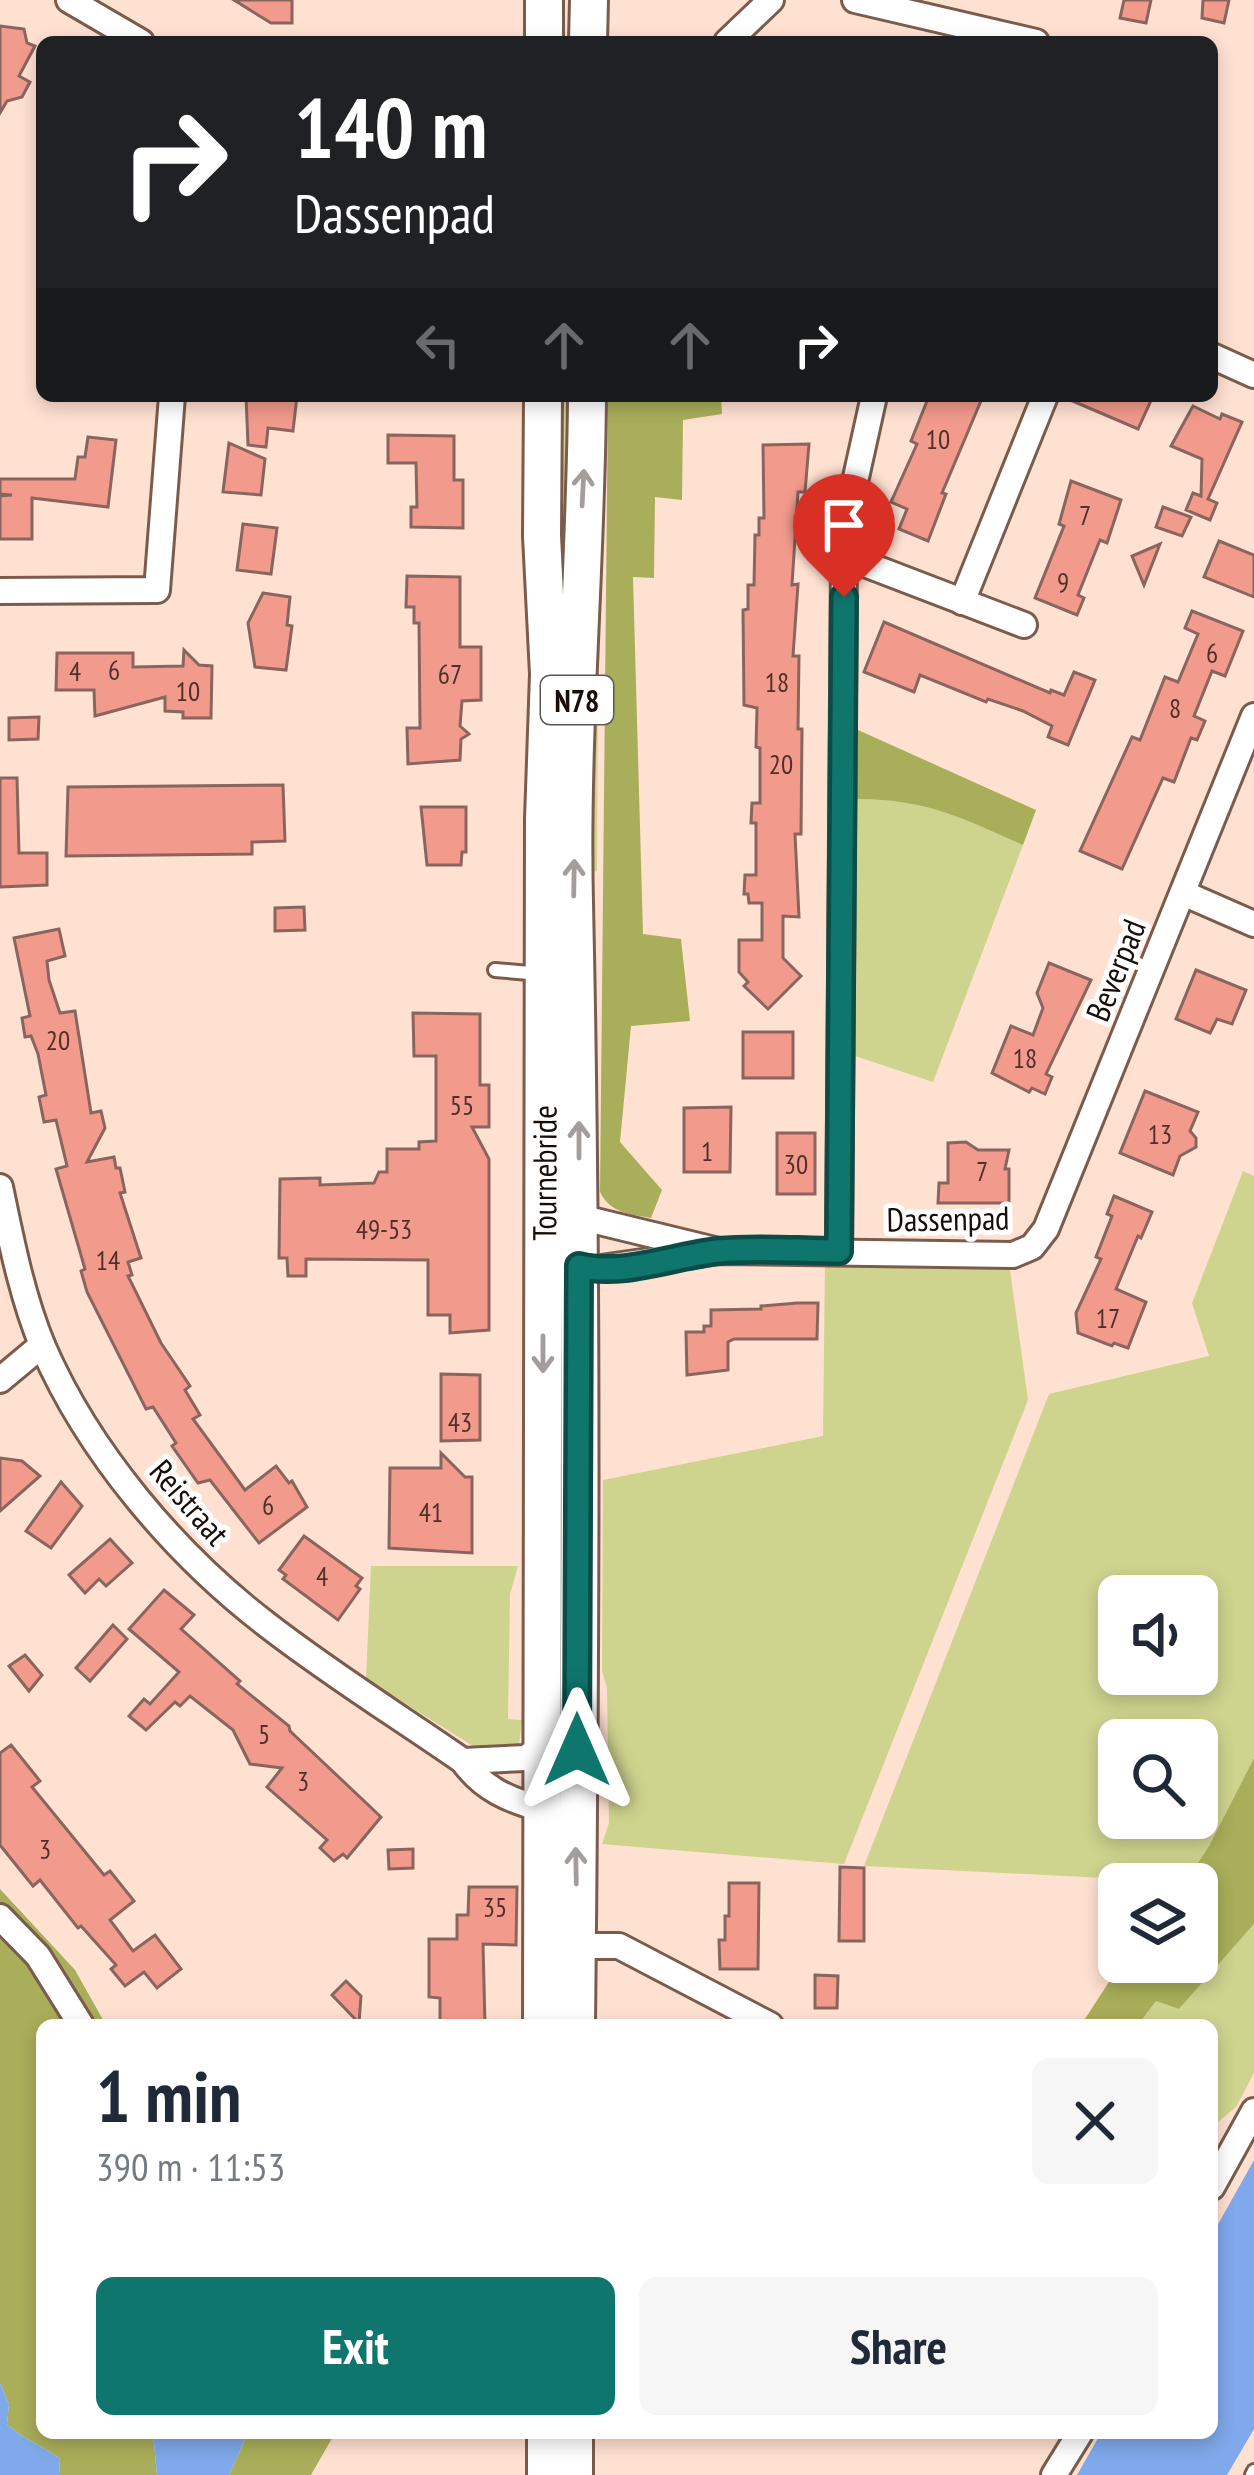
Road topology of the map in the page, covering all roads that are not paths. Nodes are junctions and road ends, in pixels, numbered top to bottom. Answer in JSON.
{"nodes":[{"id":1,"x":544,"y":0,"type":"edge"},
{"id":2,"x":589,"y":0,"type":"edge"},
{"id":3,"x":770,"y":0,"type":"edge"},
{"id":4,"x":855,"y":0,"type":"edge"},
{"id":5,"x":82,"y":4,"type":"edge"},
{"id":6,"x":958,"y":33,"type":"edge"},
{"id":7,"x":132,"y":36,"type":"edge"},
{"id":8,"x":544,"y":36,"type":"edge"},
{"id":9,"x":588,"y":36,"type":"edge"},
{"id":10,"x":730,"y":36,"type":"edge"},
{"id":11,"x":1218,"y":359,"type":"edge"},
{"id":12,"x":1254,"y":375,"type":"edge"},
{"id":13,"x":172,"y":402,"type":"edge"},
{"id":14,"x":543,"y":402,"type":"edge"},
{"id":15,"x":586,"y":402,"type":"edge"},
{"id":16,"x":873,"y":402,"type":"edge"},
{"id":17,"x":1043,"y":402,"type":"edge"},
{"id":18,"x":844,"y":556,"type":"junction"},
{"id":19,"x":0,"y":590,"type":"edge"},
{"id":20,"x":962,"y":602,"type":"junction"},
{"id":21,"x":1024,"y":625,"type":"dead end"},
{"id":22,"x":1254,"y":716,"type":"edge"},
{"id":23,"x":1183,"y":893,"type":"junction"},
{"id":24,"x":1254,"y":924,"type":"edge"},
{"id":25,"x":494,"y":970,"type":"dead end"},
{"id":26,"x":561,"y":974,"type":"junction"},
{"id":27,"x":0,"y":1186,"type":"edge"},
{"id":28,"x":579,"y":1217,"type":"junction"},
{"id":29,"x":544,"y":1237,"type":"junction"},
{"id":30,"x":1032,"y":1247,"type":"joint"},
{"id":31,"x":719,"y":1251,"type":"junction"},
{"id":32,"x":839,"y":1251,"type":"junction"},
{"id":33,"x":579,"y":1266,"type":"junction"},
{"id":34,"x":43,"y":1346,"type":"junction"},
{"id":35,"x":0,"y":1380,"type":"edge"},
{"id":36,"x":541,"y":1748,"type":"junction"},
{"id":37,"x":463,"y":1761,"type":"junction"},
{"id":38,"x":542,"y":1809,"type":"junction"},
{"id":39,"x":0,"y":1917,"type":"edge"},
{"id":40,"x":577,"y":1946,"type":"junction"},
{"id":41,"x":77,"y":2019,"type":"edge"},
{"id":42,"x":542,"y":2019,"type":"edge"},
{"id":43,"x":558,"y":2019,"type":"edge"},
{"id":44,"x":576,"y":2019,"type":"edge"},
{"id":45,"x":759,"y":2019,"type":"edge"},
{"id":46,"x":1254,"y":2110,"type":"edge"},
{"id":47,"x":1218,"y":2172,"type":"edge"},
{"id":48,"x":546,"y":2439,"type":"edge"},
{"id":49,"x":574,"y":2439,"type":"edge"},
{"id":50,"x":1076,"y":2439,"type":"edge"},
{"id":51,"x":546,"y":2475,"type":"edge"},
{"id":52,"x":574,"y":2475,"type":"edge"},
{"id":53,"x":1054,"y":2475,"type":"edge"}],
"edges":[{"from":1,"to":8,"type":"main road"},
{"from":2,"to":9,"type":"main road"},
{"from":3,"to":10,"type":"street"},
{"from":4,"to":6,"type":"street"},
{"from":5,"to":7,"type":"street"},
{"from":11,"to":12,"type":"street"},
{"from":13,"to":19,"type":"street"},
{"from":14,"to":26,"type":"main road","name":"Tournebride","number":"N78"},
{"from":26,"to":15,"type":"main road","name":"Tournebride","number":"N78","one_way":true},
{"from":16,"to":18,"type":"street"},
{"from":17,"to":20,"type":"street"},
{"from":18,"to":20,"type":"street"},
{"from":18,"to":32,"type":"street"},
{"from":20,"to":21,"type":"street"},
{"from":22,"to":23,"type":"street","name":"Beverpad"},
{"from":23,"to":24,"type":"street"},
{"from":23,"to":30,"type":"street","name":"Beverpad"},
{"from":25,"to":26,"type":"lane"},
{"from":28,"to":26,"type":"main road","name":"Tournebride","number":"N78","one_way":true},
{"from":26,"to":29,"type":"main road","name":"Tournebride","number":"N78"},
{"from":27,"to":34,"type":"street","name":"Reistraat"},
{"from":28,"to":29,"type":"street"},
{"from":28,"to":31,"type":"street","name":"Dassenpad"},
{"from":28,"to":33,"type":"main road","name":"Tournebride","number":"N78"},
{"from":29,"to":33,"type":"street"},
{"from":29,"to":36,"type":"main road","name":"Tournebride","number":"N78","one_way":true},
{"from":30,"to":32,"type":"street","name":"Dassenpad"},
{"from":31,"to":32,"type":"street","name":"Dassenpad"},
{"from":31,"to":33,"type":"street","name":"Dassenpad"},
{"from":40,"to":33,"type":"main road","name":"Tournebride","number":"N78","one_way":true},
{"from":34,"to":35,"type":"street"},
{"from":34,"to":37,"type":"street","name":"Reistraat"},
{"from":36,"to":37,"type":"street"},
{"from":36,"to":38,"type":"main road","name":"Tournebride","number":"N78"},
{"from":37,"to":38,"type":"street","name":"Reistraat"},
{"from":38,"to":42,"type":"main road","name":"Tournebride","number":"N78"},
{"from":39,"to":41,"type":"street"},
{"from":40,"to":43,"type":"street"},
{"from":40,"to":44,"type":"main road","name":"Tournebride","number":"N78"},
{"from":40,"to":45,"type":"street"},
{"from":46,"to":47,"type":"street"},
{"from":48,"to":51,"type":"main road"},
{"from":49,"to":52,"type":"main road"},
{"from":50,"to":53,"type":"street"}]}
